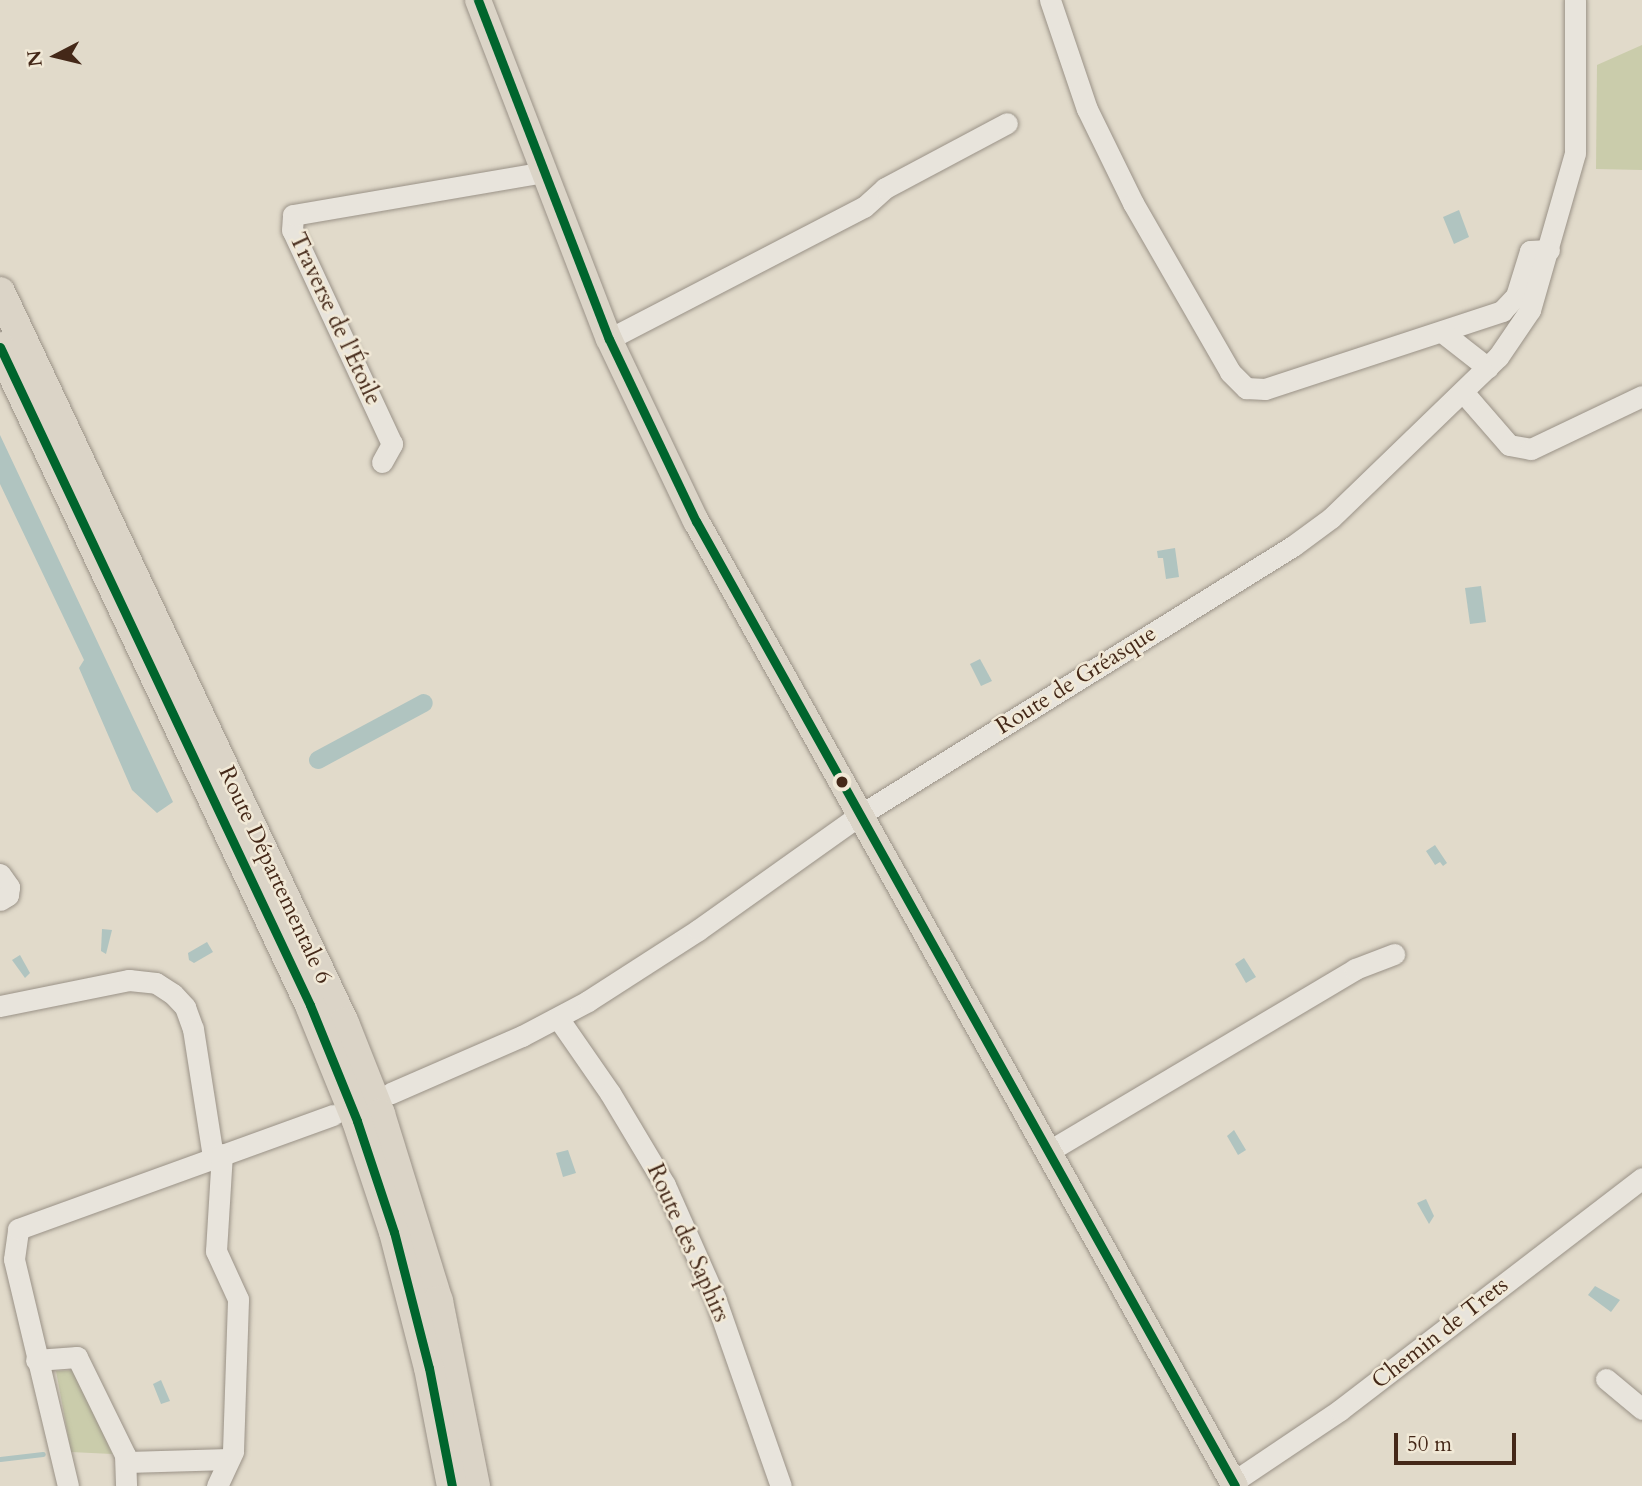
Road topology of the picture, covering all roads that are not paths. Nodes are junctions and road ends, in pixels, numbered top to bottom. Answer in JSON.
{"nodes":[{"id":1,"x":478,"y":0,"type":"edge"},
{"id":2,"x":1050,"y":0,"type":"edge"},
{"id":3,"x":1575,"y":0,"type":"edge"},
{"id":4,"x":1007,"y":123,"type":"dead end"},
{"id":5,"x":544,"y":172,"type":"junction"},
{"id":6,"x":1549,"y":250,"type":"junction"},
{"id":7,"x":0,"y":292,"type":"edge"},
{"id":8,"x":1442,"y":332,"type":"junction"},
{"id":9,"x":609,"y":339,"type":"junction"},
{"id":10,"x":0,"y":347,"type":"edge"},
{"id":11,"x":1488,"y":368,"type":"junction"},
{"id":12,"x":1463,"y":392,"type":"junction"},
{"id":13,"x":1642,"y":396,"type":"edge"},
{"id":14,"x":382,"y":462,"type":"dead end"},
{"id":15,"x":860,"y":814,"type":"junction"},
{"id":16,"x":0,"y":874,"type":"edge"},
{"id":17,"x":0,"y":900,"type":"edge"},
{"id":18,"x":1394,"y":954,"type":"dead end"},
{"id":19,"x":0,"y":1006,"type":"edge"},
{"id":20,"x":558,"y":1018,"type":"junction"},
{"id":21,"x":391,"y":1093,"type":"dead end"},
{"id":22,"x":334,"y":1115,"type":"dead end"},
{"id":23,"x":1049,"y":1151,"type":"junction"},
{"id":24,"x":218,"y":1155,"type":"junction"},
{"id":25,"x":1642,"y":1178,"type":"edge"},
{"id":26,"x":8,"y":1233,"type":"edge"},
{"id":27,"x":36,"y":1360,"type":"junction"},
{"id":28,"x":1605,"y":1379,"type":"dead end"},
{"id":29,"x":1642,"y":1409,"type":"edge"},
{"id":30,"x":127,"y":1462,"type":"junction"},
{"id":31,"x":222,"y":1473,"type":"edge"},
{"id":32,"x":458,"y":1484,"type":"edge"},
{"id":33,"x":1234,"y":1484,"type":"edge"},
{"id":34,"x":68,"y":1486,"type":"edge"},
{"id":35,"x":126,"y":1486,"type":"edge"},
{"id":36,"x":781,"y":1486,"type":"edge"}],
"edges":[{"from":1,"to":5,"type":"main road"},
{"from":2,"to":8,"type":"street"},
{"from":3,"to":6,"type":"street","name":"Route de Gréasque"},
{"from":4,"to":9,"type":"street"},
{"from":5,"to":9,"type":"main road"},
{"from":5,"to":14,"type":"street","name":"Traverse de l'Étoile"},
{"from":6,"to":8,"type":"street"},
{"from":6,"to":11,"type":"street","name":"Route de Gréasque"},
{"from":7,"to":32,"type":"highway","name":"Route Départementale 6"},
{"from":8,"to":11,"type":"street"},
{"from":9,"to":15,"type":"main road"},
{"from":10,"to":32,"type":"highway","name":"Route Départementale 6"},
{"from":11,"to":12,"type":"street","name":"Route de Gréasque"},
{"from":12,"to":13,"type":"street"},
{"from":12,"to":15,"type":"street","name":"Route de Gréasque"},
{"from":15,"to":20,"type":"street","name":"Route de Gréasque"},
{"from":15,"to":23,"type":"main road"},
{"from":16,"to":17,"type":"street"},
{"from":18,"to":23,"type":"street"},
{"from":19,"to":24,"type":"street"},
{"from":20,"to":21,"type":"street","name":"Route de Gréasque"},
{"from":20,"to":36,"type":"street","name":"Route des Saphirs"},
{"from":22,"to":24,"type":"street"},
{"from":23,"to":33,"type":"main road"},
{"from":24,"to":26,"type":"street"},
{"from":24,"to":31,"type":"street"},
{"from":25,"to":33,"type":"street","name":"Chemin de Trets"},
{"from":26,"to":27,"type":"street"},
{"from":27,"to":30,"type":"street"},
{"from":27,"to":34,"type":"street"},
{"from":28,"to":29,"type":"street"},
{"from":30,"to":31,"type":"street"},
{"from":30,"to":35,"type":"street"}]}
